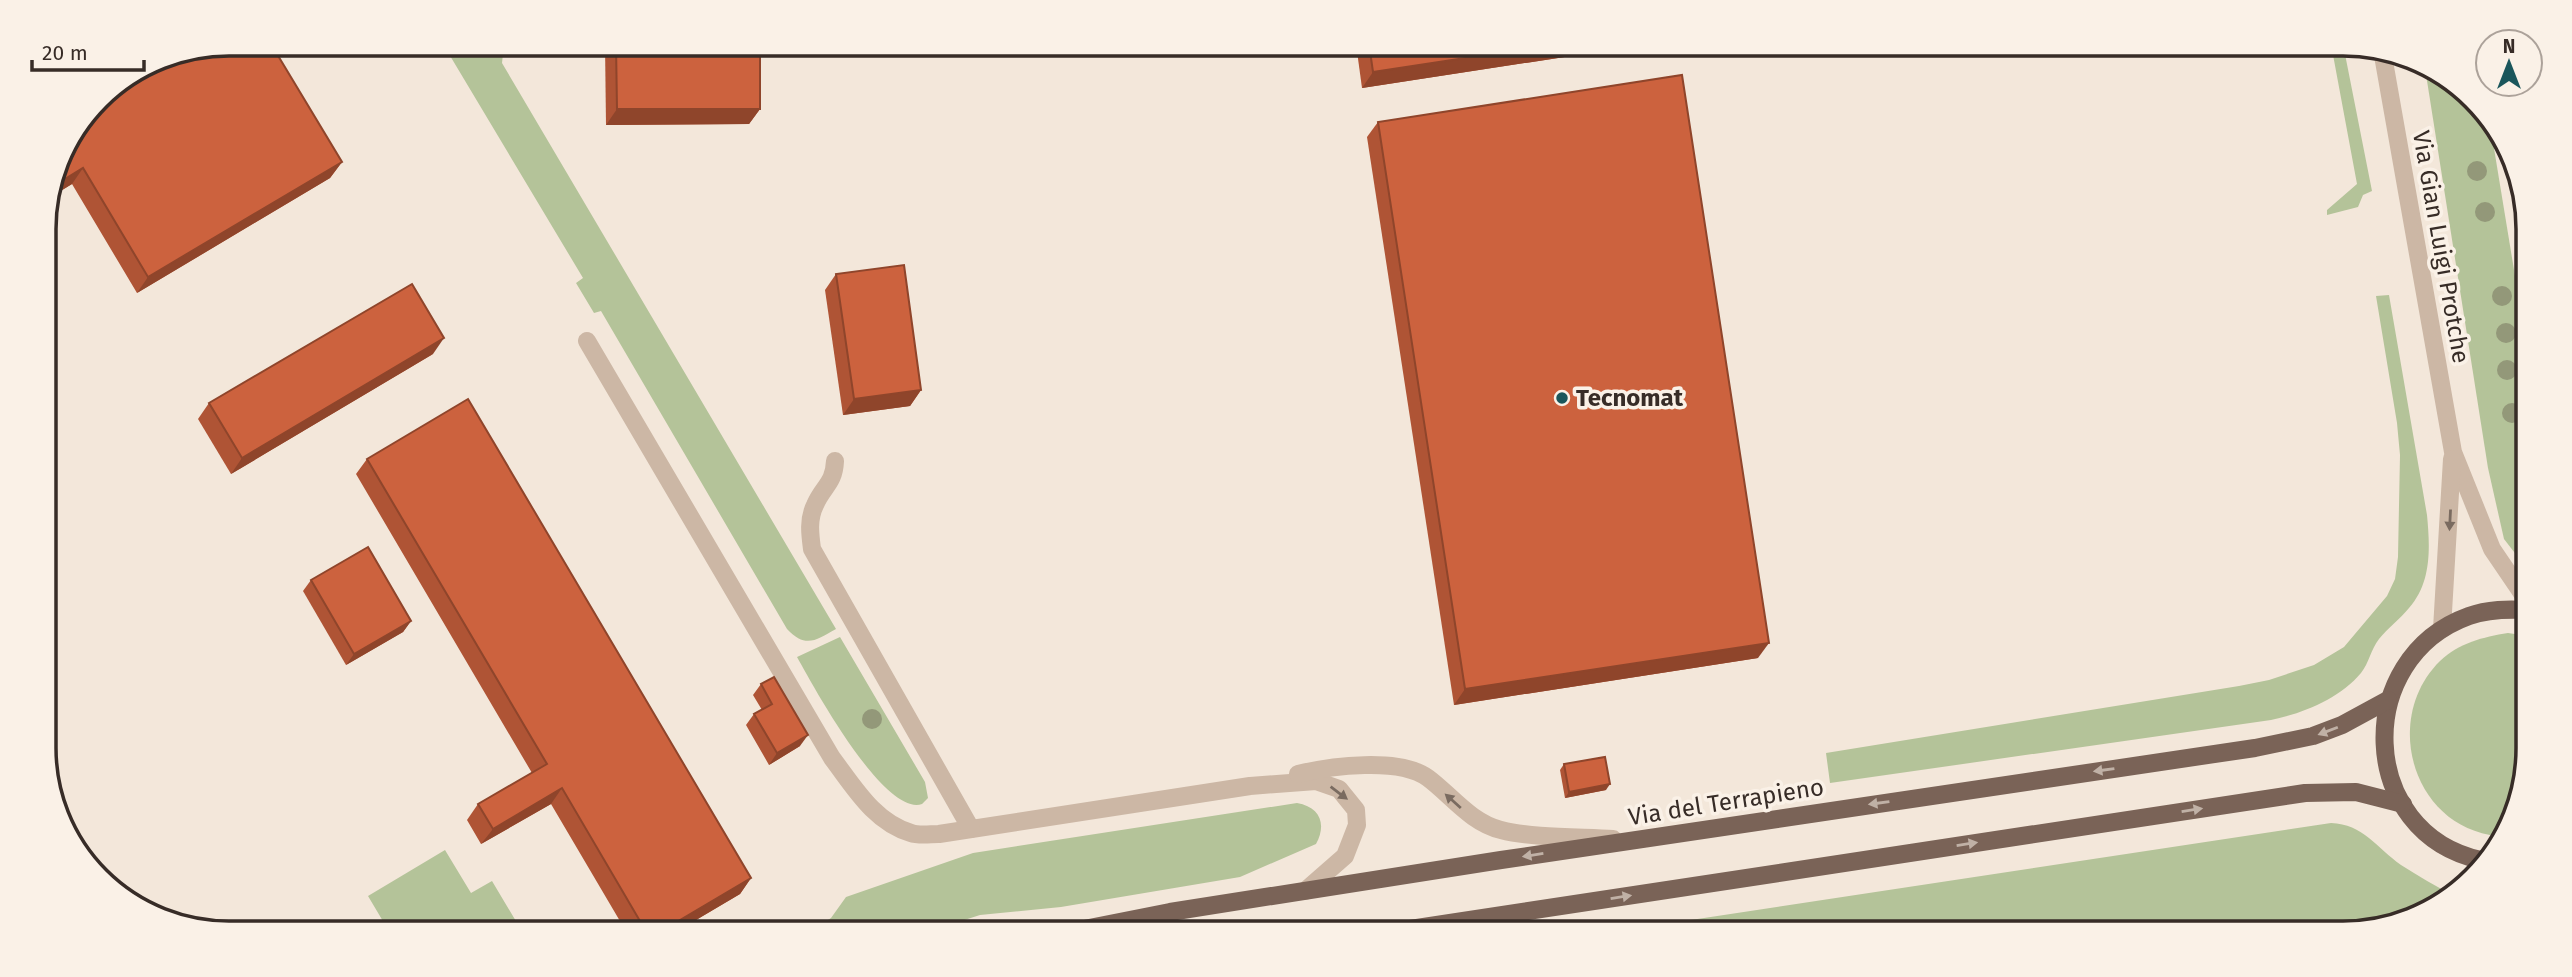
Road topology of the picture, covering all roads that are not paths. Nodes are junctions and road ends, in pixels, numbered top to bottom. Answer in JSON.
{"nodes":[{"id":1,"x":2384,"y":61,"type":"edge"},
{"id":2,"x":587,"y":341,"type":"dead end"},
{"id":3,"x":2453,"y":452,"type":"junction"},
{"id":4,"x":835,"y":461,"type":"dead end"},
{"id":5,"x":2516,"y":585,"type":"edge"},
{"id":6,"x":2516,"y":610,"type":"edge"},
{"id":7,"x":2442,"y":629,"type":"junction"},
{"id":8,"x":2389,"y":700,"type":"junction"},
{"id":9,"x":1250,"y":786,"type":"junction"},
{"id":10,"x":2403,"y":804,"type":"junction"},
{"id":11,"x":971,"y":830,"type":"junction"},
{"id":12,"x":1634,"y":840,"type":"junction"},
{"id":13,"x":2476,"y":858,"type":"edge"},
{"id":14,"x":1305,"y":891,"type":"junction"},
{"id":15,"x":1125,"y":921,"type":"edge"},
{"id":16,"x":1463,"y":921,"type":"edge"}],
"edges":[{"from":1,"to":3,"type":"street","name":"Via Gian Luigi Protche"},
{"from":2,"to":11,"type":"street"},
{"from":3,"to":5,"type":"street","name":"Via Gian Luigi Protche"},
{"from":3,"to":7,"type":"street","name":"Via Gian Luigi Protche","one_way":true},
{"from":4,"to":11,"type":"street"},
{"from":6,"to":7,"type":"main road"},
{"from":7,"to":8,"type":"main road"},
{"from":8,"to":10,"type":"main road"},
{"from":8,"to":12,"type":"main road","name":"Via del Terrapieno","one_way":true},
{"from":9,"to":11,"type":"street"},
{"from":12,"to":9,"type":"street","one_way":true},
{"from":9,"to":14,"type":"street","one_way":true},
{"from":10,"to":13,"type":"main road"},
{"from":16,"to":10,"type":"main road","one_way":true},
{"from":12,"to":14,"type":"main road","name":"Via del Terrapieno","one_way":true},
{"from":14,"to":15,"type":"main road","name":"Via del Terrapieno"}]}
